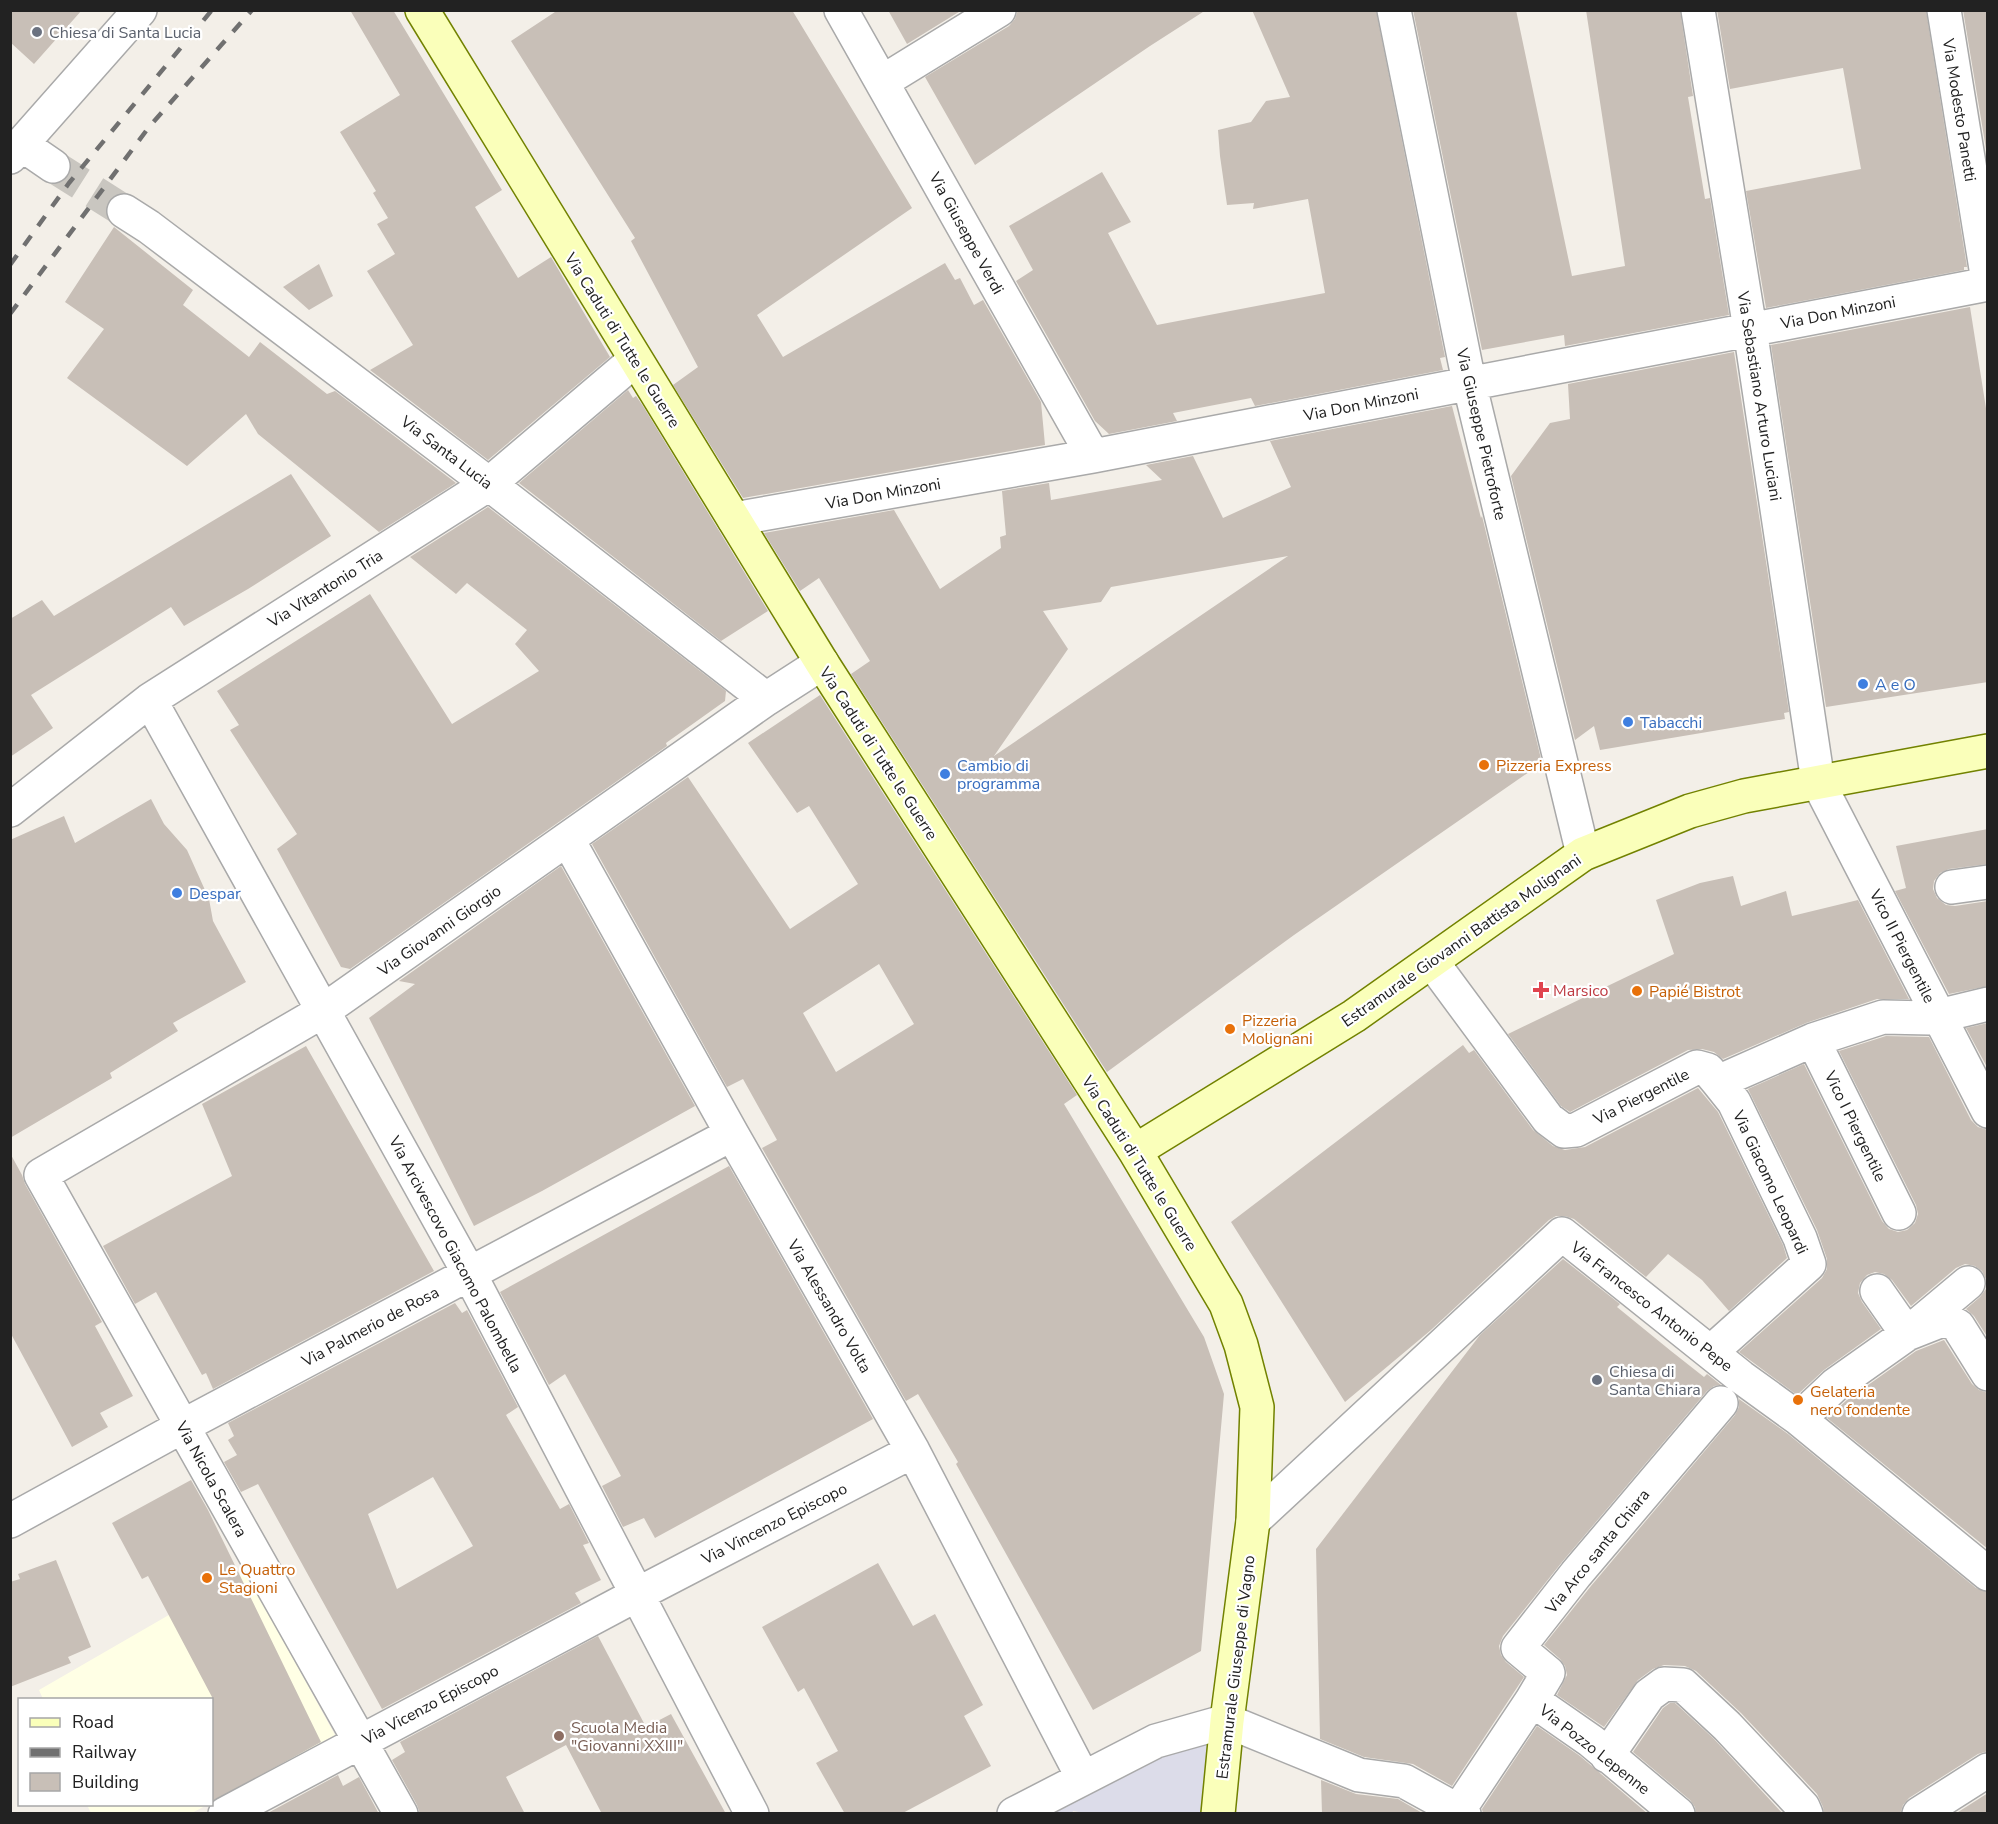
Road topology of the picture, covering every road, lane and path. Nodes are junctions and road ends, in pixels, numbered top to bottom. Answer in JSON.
{"nodes":[{"id":1,"x":140,"y":10,"type":"edge"},
{"id":2,"x":422,"y":10,"type":"edge"},
{"id":3,"x":842,"y":10,"type":"edge"},
{"id":4,"x":999,"y":10,"type":"edge"},
{"id":5,"x":1394,"y":10,"type":"edge"},
{"id":6,"x":1698,"y":10,"type":"edge"},
{"id":7,"x":1944,"y":10,"type":"edge"},
{"id":8,"x":882,"y":82,"type":"junction"},
{"id":9,"x":14,"y":149,"type":"edge"},
{"id":10,"x":53,"y":166,"type":"tunnel mouth"},
{"id":11,"x":124,"y":211,"type":"tunnel mouth"},
{"id":12,"x":1988,"y":282,"type":"edge"},
{"id":13,"x":1750,"y":329,"type":"junction"},
{"id":14,"x":635,"y":360,"type":"junction"},
{"id":15,"x":1469,"y":382,"type":"junction"},
{"id":16,"x":1093,"y":456,"type":"junction"},
{"id":17,"x":489,"y":484,"type":"junction"},
{"id":18,"x":734,"y":519,"type":"junction"},
{"id":19,"x":822,"y":663,"type":"junction"},
{"id":20,"x":766,"y":699,"type":"junction"},
{"id":21,"x":150,"y":700,"type":"junction"},
{"id":22,"x":1988,"y":751,"type":"edge"},
{"id":23,"x":1818,"y":782,"type":"junction"},
{"id":24,"x":10,"y":810,"type":"edge"},
{"id":25,"x":568,"y":840,"type":"junction"},
{"id":26,"x":1582,"y":854,"type":"junction"},
{"id":27,"x":1988,"y":882,"type":"edge"},
{"id":28,"x":1952,"y":887,"type":"dead end"},
{"id":29,"x":1432,"y":962,"type":"junction"},
{"id":30,"x":1988,"y":1004,"type":"edge"},
{"id":31,"x":323,"y":1011,"type":"junction"},
{"id":32,"x":1930,"y":1018,"type":"junction"},
{"id":33,"x":1813,"y":1040,"type":"junction"},
{"id":34,"x":1718,"y":1082,"type":"junction"},
{"id":35,"x":1988,"y":1111,"type":"edge"},
{"id":36,"x":732,"y":1134,"type":"junction"},
{"id":37,"x":1988,"y":1134,"type":"edge"},
{"id":38,"x":1135,"y":1151,"type":"junction"},
{"id":39,"x":41,"y":1175,"type":"joint"},
{"id":40,"x":1899,"y":1213,"type":"dead end"},
{"id":41,"x":469,"y":1273,"type":"junction"},
{"id":42,"x":1968,"y":1283,"type":"dead end"},
{"id":43,"x":1876,"y":1291,"type":"dead end"},
{"id":44,"x":1907,"y":1334,"type":"junction"},
{"id":45,"x":1711,"y":1352,"type":"junction"},
{"id":46,"x":1988,"y":1374,"type":"edge"},
{"id":47,"x":1731,"y":1391,"type":"junction"},
{"id":48,"x":1798,"y":1419,"type":"junction"},
{"id":49,"x":183,"y":1426,"type":"junction"},
{"id":50,"x":913,"y":1451,"type":"junction"},
{"id":51,"x":10,"y":1521,"type":"edge"},
{"id":52,"x":1253,"y":1521,"type":"junction"},
{"id":53,"x":1988,"y":1574,"type":"edge"},
{"id":54,"x":636,"y":1595,"type":"junction"},
{"id":55,"x":1532,"y":1700,"type":"junction"},
{"id":56,"x":1227,"y":1721,"type":"junction"},
{"id":57,"x":360,"y":1741,"type":"junction"},
{"id":58,"x":1606,"y":1756,"type":"junction"},
{"id":59,"x":1988,"y":1770,"type":"edge"},
{"id":60,"x":1083,"y":1778,"type":"junction"},
{"id":61,"x":1461,"y":1812,"type":"edge"},
{"id":62,"x":225,"y":1814,"type":"edge"},
{"id":63,"x":401,"y":1814,"type":"edge"},
{"id":64,"x":752,"y":1814,"type":"edge"},
{"id":65,"x":1014,"y":1814,"type":"edge"},
{"id":66,"x":1218,"y":1814,"type":"edge"},
{"id":67,"x":1678,"y":1814,"type":"edge"},
{"id":68,"x":1806,"y":1814,"type":"edge"},
{"id":69,"x":1919,"y":1814,"type":"edge"}],
"edges":[{"from":1,"to":9,"type":"street"},
{"from":2,"to":14,"type":"street","name":"Via Caduti di Tutte le Guerre"},
{"from":3,"to":8,"type":"street","name":"Via Giuseppe Verdi"},
{"from":4,"to":8,"type":"street"},
{"from":5,"to":15,"type":"street","name":"Via Giuseppe Pietroforte"},
{"from":6,"to":13,"type":"street","name":"Via Sebastiano Arturo Luciani"},
{"from":7,"to":12,"type":"street","name":"Via Modesto Panetti"},
{"from":8,"to":16,"type":"street","name":"Via Giuseppe Verdi"},
{"from":9,"to":10,"type":"street"},
{"from":11,"to":17,"type":"street","name":"Via Santa Lucia"},
{"from":12,"to":13,"type":"street","name":"Via Don Minzoni"},
{"from":13,"to":15,"type":"street","name":"Via Don Minzoni"},
{"from":13,"to":23,"type":"street","name":"Via Sebastiano Arturo Luciani"},
{"from":14,"to":17,"type":"street","name":"Via Vitantonio Tria"},
{"from":14,"to":18,"type":"street","name":"Via Caduti di Tutte le Guerre"},
{"from":15,"to":16,"type":"street","name":"Via Don Minzoni"},
{"from":15,"to":26,"type":"street","name":"Via Giuseppe Pietroforte"},
{"from":16,"to":18,"type":"street","name":"Via Don Minzoni"},
{"from":17,"to":20,"type":"street","name":"Via Santa Lucia"},
{"from":17,"to":21,"type":"street","name":"Via Vitantonio Tria"},
{"from":18,"to":19,"type":"street","name":"Via Caduti di Tutte le Guerre"},
{"from":19,"to":20,"type":"street","name":"Via Giovanni Giorgio"},
{"from":19,"to":38,"type":"street","name":"Via Caduti di Tutte le Guerre"},
{"from":20,"to":25,"type":"street","name":"Via Giovanni Giorgio"},
{"from":21,"to":24,"type":"street","name":"Via Vitantonio Tria"},
{"from":21,"to":31,"type":"street","name":"Via Arcivescovo Giacomo Palombella"},
{"from":22,"to":23,"type":"street","name":"Estramurale Giovanni Battista Molignani"},
{"from":23,"to":26,"type":"street","name":"Estramurale Giovanni Battista Molignani"},
{"from":23,"to":35,"type":"street","name":"Vico II Piergentile"},
{"from":25,"to":31,"type":"street","name":"Via Giovanni Giorgio"},
{"from":25,"to":36,"type":"street","name":"Via Alessandro Volta"},
{"from":26,"to":29,"type":"street","name":"Estramurale Giovanni Battista Molignani"},
{"from":27,"to":28,"type":"street"},
{"from":29,"to":34,"type":"street","name":"Via Piergentile"},
{"from":29,"to":38,"type":"street","name":"Estramurale Giovanni Battista Molignani"},
{"from":30,"to":32,"type":"street"},
{"from":31,"to":39,"type":"street","name":"Via Giovanni Giorgio"},
{"from":31,"to":41,"type":"street","name":"Via Arcivescovo Giacomo Palombella"},
{"from":32,"to":33,"type":"street"},
{"from":32,"to":37,"type":"street","name":"Vico II Piergentile"},
{"from":33,"to":34,"type":"street"},
{"from":33,"to":40,"type":"street","name":"Vico I Piergentile"},
{"from":34,"to":45,"type":"street","name":"Via Giacomo Leopardi"},
{"from":36,"to":41,"type":"street","name":"Via Palmerio de Rosa"},
{"from":36,"to":50,"type":"street","name":"Via Alessandro Volta"},
{"from":38,"to":52,"type":"street","name":"Via Caduti di Tutte le Guerre"},
{"from":39,"to":49,"type":"street","name":"Via Nicola Scalera"},
{"from":41,"to":49,"type":"street","name":"Via Palmerio de Rosa"},
{"from":41,"to":54,"type":"street","name":"Via Arcivescovo Giacomo Palombella"},
{"from":42,"to":44,"type":"street"},
{"from":43,"to":44,"type":"street"},
{"from":44,"to":46,"type":"street"},
{"from":44,"to":48,"type":"street"},
{"from":45,"to":47,"type":"street","name":"Via Francesco Antonio Pepe"},
{"from":45,"to":52,"type":"street","name":"Via Francesco Antonio Pepe"},
{"from":47,"to":48,"type":"street","name":"Via Francesco Antonio Pepe"},
{"from":47,"to":55,"type":"street","name":"Via Arco santa Chiara"},
{"from":48,"to":53,"type":"street","name":"Via Francesco Antonio Pepe"},
{"from":49,"to":51,"type":"street","name":"Via Palmerio de Rosa"},
{"from":49,"to":57,"type":"street","name":"Via Nicola Scalera"},
{"from":50,"to":54,"type":"street","name":"Via Vincenzo Episcopo"},
{"from":50,"to":60,"type":"street","name":"Via Alessandro Volta"},
{"from":52,"to":56,"type":"street","name":"Estramurale Giuseppe di Vagno"},
{"from":54,"to":57,"type":"street","name":"Via Vicenzo Episcopo"},
{"from":54,"to":64,"type":"street","name":"Via Arcivescovo Giacomo Palombella"},
{"from":55,"to":58,"type":"street","name":"Via Pozzo Lepenne"},
{"from":55,"to":61,"type":"street","name":"Via Pozzo Lepenne"},
{"from":56,"to":60,"type":"street"},
{"from":56,"to":61,"type":"street"},
{"from":56,"to":66,"type":"street","name":"Estramurale Giuseppe di Vagno"},
{"from":57,"to":62,"type":"street","name":"Via Vicenzo Episcopo"},
{"from":57,"to":63,"type":"street","name":"Via Nicola Scalera"},
{"from":58,"to":67,"type":"street","name":"Via Pozzo Lepenne"},
{"from":58,"to":68,"type":"street"},
{"from":59,"to":69,"type":"street"},
{"from":60,"to":65,"type":"street"}]}
